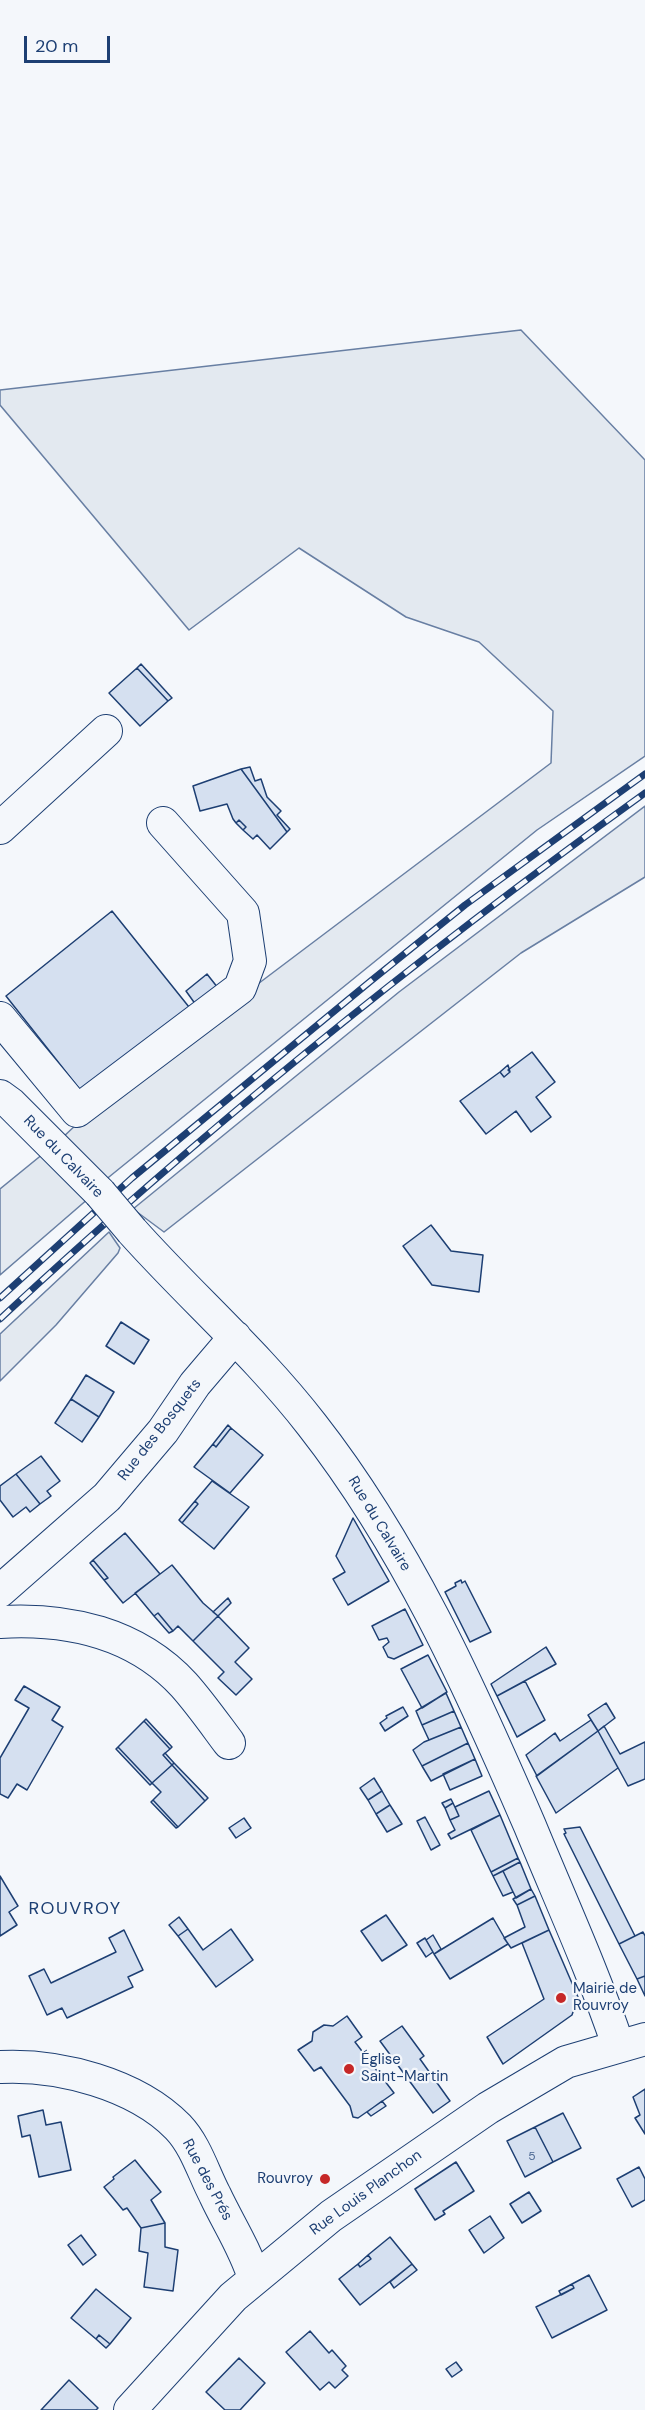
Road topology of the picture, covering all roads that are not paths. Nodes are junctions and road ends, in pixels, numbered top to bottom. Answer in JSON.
{"nodes":[{"id":1,"x":106,"y":731,"type":"dead end"},
{"id":2,"x":162,"y":823,"type":"dead end"},
{"id":3,"x":0,"y":828,"type":"edge"},
{"id":4,"x":0,"y":1018,"type":"edge"},
{"id":5,"x":0,"y":1096,"type":"edge"},
{"id":6,"x":235,"y":1337,"type":"junction"},
{"id":7,"x":0,"y":1591,"type":"edge"},
{"id":8,"x":0,"y":1622,"type":"edge"},
{"id":9,"x":229,"y":1743,"type":"dead end"},
{"id":10,"x":631,"y":2042,"type":"edge"},
{"id":11,"x":1,"y":2066,"type":"edge"},
{"id":12,"x":254,"y":2278,"type":"junction"},
{"id":13,"x":130,"y":2410,"type":"edge"}],
"edges":[{"from":1,"to":3,"type":"street"},
{"from":2,"to":4,"type":"street"},
{"from":5,"to":6,"type":"street","name":"Rue du Calvaire","bridge":true},
{"from":6,"to":7,"type":"street","name":"Rue des Bosquets"},
{"from":6,"to":10,"type":"street","name":"Rue du Calvaire"},
{"from":8,"to":9,"type":"street"},
{"from":10,"to":12,"type":"street","name":"Rue Louis Planchon"},
{"from":11,"to":12,"type":"street","name":"Rue des Prés"},
{"from":12,"to":13,"type":"street","name":"Rue Louis Planchon"}]}
